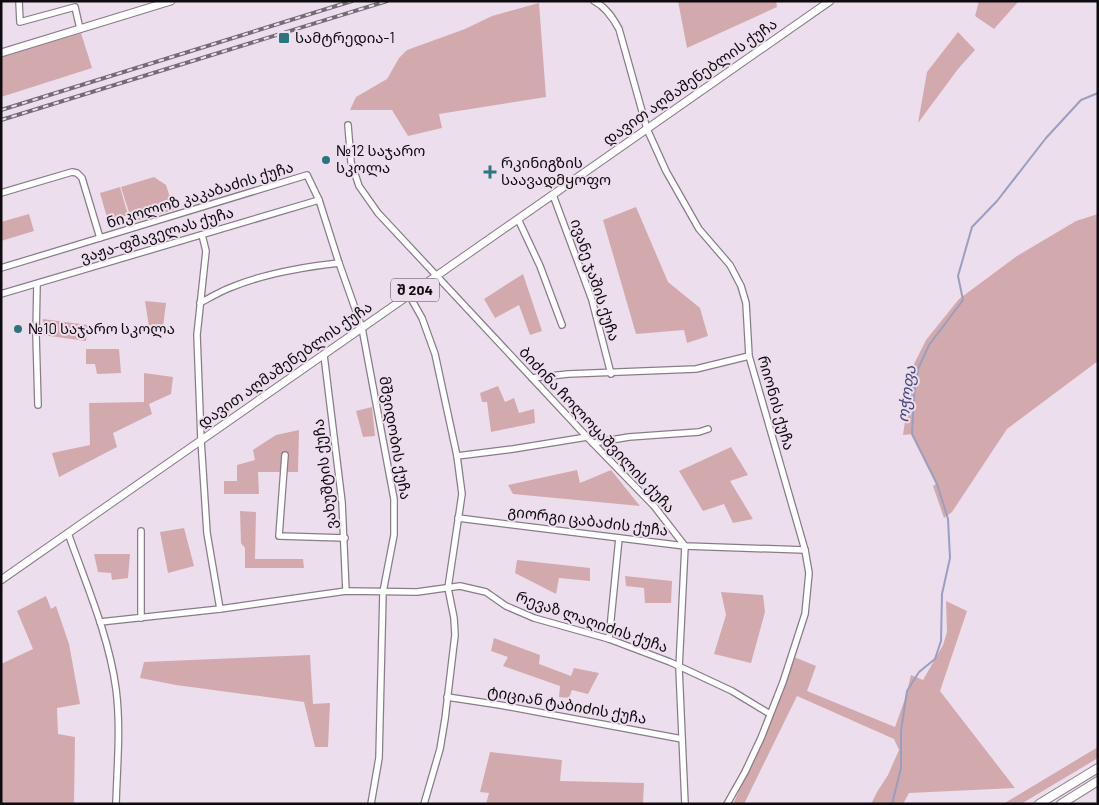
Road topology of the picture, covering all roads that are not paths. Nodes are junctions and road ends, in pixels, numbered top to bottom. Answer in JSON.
{"nodes":[{"id":1,"x":19,"y":1,"type":"edge"},
{"id":2,"x":171,"y":1,"type":"edge"},
{"id":3,"x":594,"y":1,"type":"edge"},
{"id":4,"x":830,"y":1,"type":"edge"},
{"id":5,"x":80,"y":29,"type":"junction"},
{"id":6,"x":1,"y":53,"type":"edge"},
{"id":7,"x":348,"y":125,"type":"dead end"},
{"id":8,"x":647,"y":129,"type":"junction"},
{"id":9,"x":307,"y":175,"type":"joint"},
{"id":10,"x":1,"y":193,"type":"edge"},
{"id":11,"x":552,"y":195,"type":"junction"},
{"id":12,"x":319,"y":200,"type":"junction"},
{"id":13,"x":518,"y":219,"type":"junction"},
{"id":14,"x":202,"y":235,"type":"junction"},
{"id":15,"x":100,"y":238,"type":"junction"},
{"id":16,"x":338,"y":263,"type":"junction"},
{"id":17,"x":1,"y":268,"type":"edge"},
{"id":18,"x":437,"y":276,"type":"junction"},
{"id":19,"x":37,"y":284,"type":"junction"},
{"id":20,"x":1,"y":294,"type":"edge"},
{"id":21,"x":409,"y":295,"type":"junction"},
{"id":22,"x":200,"y":303,"type":"junction"},
{"id":23,"x":562,"y":325,"type":"dead end"},
{"id":24,"x":362,"y":328,"type":"junction"},
{"id":25,"x":324,"y":354,"type":"junction"},
{"id":26,"x":749,"y":356,"type":"junction"},
{"id":27,"x":612,"y":374,"type":"junction"},
{"id":28,"x":532,"y":378,"type":"junction"},
{"id":29,"x":38,"y":405,"type":"dead end"},
{"id":30,"x":708,"y":429,"type":"dead end"},
{"id":31,"x":587,"y":437,"type":"junction"},
{"id":32,"x":201,"y":440,"type":"junction"},
{"id":33,"x":593,"y":443,"type":"junction"},
{"id":34,"x":285,"y":455,"type":"dead end"},
{"id":35,"x":457,"y":456,"type":"junction"},
{"id":36,"x":458,"y":518,"type":"junction"},
{"id":37,"x":141,"y":531,"type":"dead end"},
{"id":38,"x":68,"y":533,"type":"junction"},
{"id":39,"x":345,"y":538,"type":"junction"},
{"id":40,"x":619,"y":538,"type":"junction"},
{"id":41,"x":685,"y":546,"type":"junction"},
{"id":42,"x":805,"y":550,"type":"junction"},
{"id":43,"x":1,"y":580,"type":"edge"},
{"id":44,"x":448,"y":588,"type":"junction"},
{"id":45,"x":346,"y":592,"type":"junction"},
{"id":46,"x":383,"y":592,"type":"junction"},
{"id":47,"x":220,"y":609,"type":"junction"},
{"id":48,"x":141,"y":618,"type":"junction"},
{"id":49,"x":100,"y":622,"type":"junction"},
{"id":50,"x":608,"y":639,"type":"junction"},
{"id":51,"x":679,"y":668,"type":"junction"},
{"id":52,"x":447,"y":697,"type":"junction"},
{"id":53,"x":770,"y":714,"type":"junction"},
{"id":54,"x":682,"y":739,"type":"junction"},
{"id":55,"x":1098,"y":768,"type":"edge"},
{"id":56,"x":1098,"y":781,"type":"edge"},
{"id":57,"x":116,"y":804,"type":"edge"},
{"id":58,"x":371,"y":804,"type":"edge"},
{"id":59,"x":424,"y":804,"type":"edge"},
{"id":60,"x":684,"y":804,"type":"edge"},
{"id":61,"x":727,"y":804,"type":"edge"},
{"id":62,"x":1039,"y":804,"type":"edge"},
{"id":63,"x":1060,"y":804,"type":"edge"}],
"edges":[{"from":1,"to":5,"type":"street"},
{"from":2,"to":5,"type":"main road"},
{"from":3,"to":8,"type":"street","name":"რიონის ქუჩა"},
{"from":4,"to":8,"type":"main road","name":"დავით აღმაშენებლის ქუჩა","number":"შ 204"},
{"from":5,"to":6,"type":"main road"},
{"from":7,"to":18,"type":"street","name":"ბიძინა ჩოლოყაშვილის ქუჩა"},
{"from":8,"to":11,"type":"main road","name":"დავით აღმაშენებლის ქუჩა","number":"შ 204"},
{"from":8,"to":26,"type":"street","name":"რიონის ქუჩა"},
{"from":9,"to":12,"type":"street","name":"მშვიდობის ქუჩა"},
{"from":9,"to":15,"type":"street","name":"ნიკოლოზ კაკაბაძის ქუჩა"},
{"from":10,"to":15,"type":"street","name":"ნიკოლოზ კაკაბაძის ქუჩა"},
{"from":11,"to":13,"type":"main road","name":"დავით აღმაშენებლის ქუჩა","number":"შ 204"},
{"from":11,"to":27,"type":"street","name":"ივანე ჯაშის ქუჩა"},
{"from":12,"to":14,"type":"street","name":"ვაჟა-ფშაველას ქუჩა"},
{"from":12,"to":16,"type":"street","name":"მშვიდობის ქუჩა"},
{"from":13,"to":18,"type":"main road","name":"დავით აღმაშენებლის ქუჩა","number":"შ 204"},
{"from":13,"to":23,"type":"street"},
{"from":14,"to":19,"type":"street","name":"ვაჟა-ფშაველას ქუჩა"},
{"from":14,"to":22,"type":"street"},
{"from":15,"to":17,"type":"street","name":"ნიკოლოზ კაკაბაძის ქუჩა"},
{"from":16,"to":22,"type":"street"},
{"from":16,"to":24,"type":"street","name":"მშვიდობის ქუჩა"},
{"from":18,"to":21,"type":"main road","name":"დავით აღმაშენებლის ქუჩა","number":"შ 204"},
{"from":18,"to":28,"type":"street","name":"ბიძინა ჩოლოყაშვილის ქუჩა"},
{"from":19,"to":20,"type":"street","name":"ვაჟა-ფშაველას ქუჩა"},
{"from":19,"to":29,"type":"street"},
{"from":21,"to":24,"type":"main road","name":"დავით აღმაშენებლის ქუჩა","number":"შ 204"},
{"from":21,"to":35,"type":"street"},
{"from":22,"to":32,"type":"street"},
{"from":24,"to":25,"type":"main road","name":"დავით აღმაშენებლის ქუჩა","number":"შ 204"},
{"from":24,"to":46,"type":"street","name":"მშვიდობის ქუჩა"},
{"from":25,"to":32,"type":"main road","name":"დავით აღმაშენებლის ქუჩა","number":"შ 204"},
{"from":25,"to":39,"type":"street","name":"ვახუშტის ქუჩა"},
{"from":26,"to":27,"type":"street"},
{"from":26,"to":42,"type":"street","name":"რიონის ქუჩა"},
{"from":27,"to":28,"type":"street"},
{"from":28,"to":31,"type":"street","name":"ბიძინა ჩოლოყაშვილის ქუჩა"},
{"from":30,"to":33,"type":"street"},
{"from":31,"to":33,"type":"street","name":"ბიძინა ჩოლოყაშვილის ქუჩა"},
{"from":31,"to":35,"type":"street"},
{"from":32,"to":38,"type":"main road","name":"დავით აღმაშენებლის ქუჩა","number":"შ 204"},
{"from":32,"to":47,"type":"street"},
{"from":33,"to":41,"type":"street","name":"ბიძინა ჩოლოყაშვილის ქუჩა"},
{"from":34,"to":39,"type":"street"},
{"from":35,"to":36,"type":"street"},
{"from":36,"to":40,"type":"street","name":"გიორგი ცაბაძის ქუჩა"},
{"from":36,"to":44,"type":"street"},
{"from":37,"to":48,"type":"street"},
{"from":38,"to":43,"type":"main road","name":"დავით აღმაშენებლის ქუჩა","number":"შ 204"},
{"from":38,"to":49,"type":"street"},
{"from":39,"to":45,"type":"street","name":"ვახუშტის ქუჩა"},
{"from":40,"to":41,"type":"street","name":"გიორგი ცაბაძის ქუჩა"},
{"from":40,"to":50,"type":"street"},
{"from":41,"to":42,"type":"street","name":"გიორგი ცაბაძის ქუჩა"},
{"from":41,"to":51,"type":"street"},
{"from":42,"to":53,"type":"street","name":"რიონის ქუჩა"},
{"from":44,"to":46,"type":"street","name":"რევაზ ლაღიძის ქუჩა"},
{"from":44,"to":50,"type":"street","name":"რევაზ ლაღიძის ქუჩა"},
{"from":44,"to":52,"type":"street"},
{"from":45,"to":46,"type":"street","name":"რევაზ ლაღიძის ქუჩა"},
{"from":45,"to":47,"type":"street","name":"რევაზ ლაღიძის ქუჩა"},
{"from":46,"to":58,"type":"street","name":"მშვიდობის ქუჩა"},
{"from":47,"to":48,"type":"street","name":"რევაზ ლაღიძის ქუჩა"},
{"from":48,"to":49,"type":"street","name":"რევაზ ლაღიძის ქუჩა"},
{"from":49,"to":57,"type":"street"},
{"from":50,"to":51,"type":"street","name":"რევაზ ლაღიძის ქუჩა"},
{"from":51,"to":53,"type":"street","name":"რევაზ ლაღიძის ქუჩა"},
{"from":51,"to":54,"type":"street"},
{"from":52,"to":54,"type":"street","name":"ტიციან ტაბიძის ქუჩა"},
{"from":52,"to":59,"type":"street"},
{"from":53,"to":61,"type":"street","name":"რიონის ქუჩა"},
{"from":54,"to":60,"type":"street"},
{"from":55,"to":62,"type":"highway"},
{"from":56,"to":63,"type":"highway"}]}
